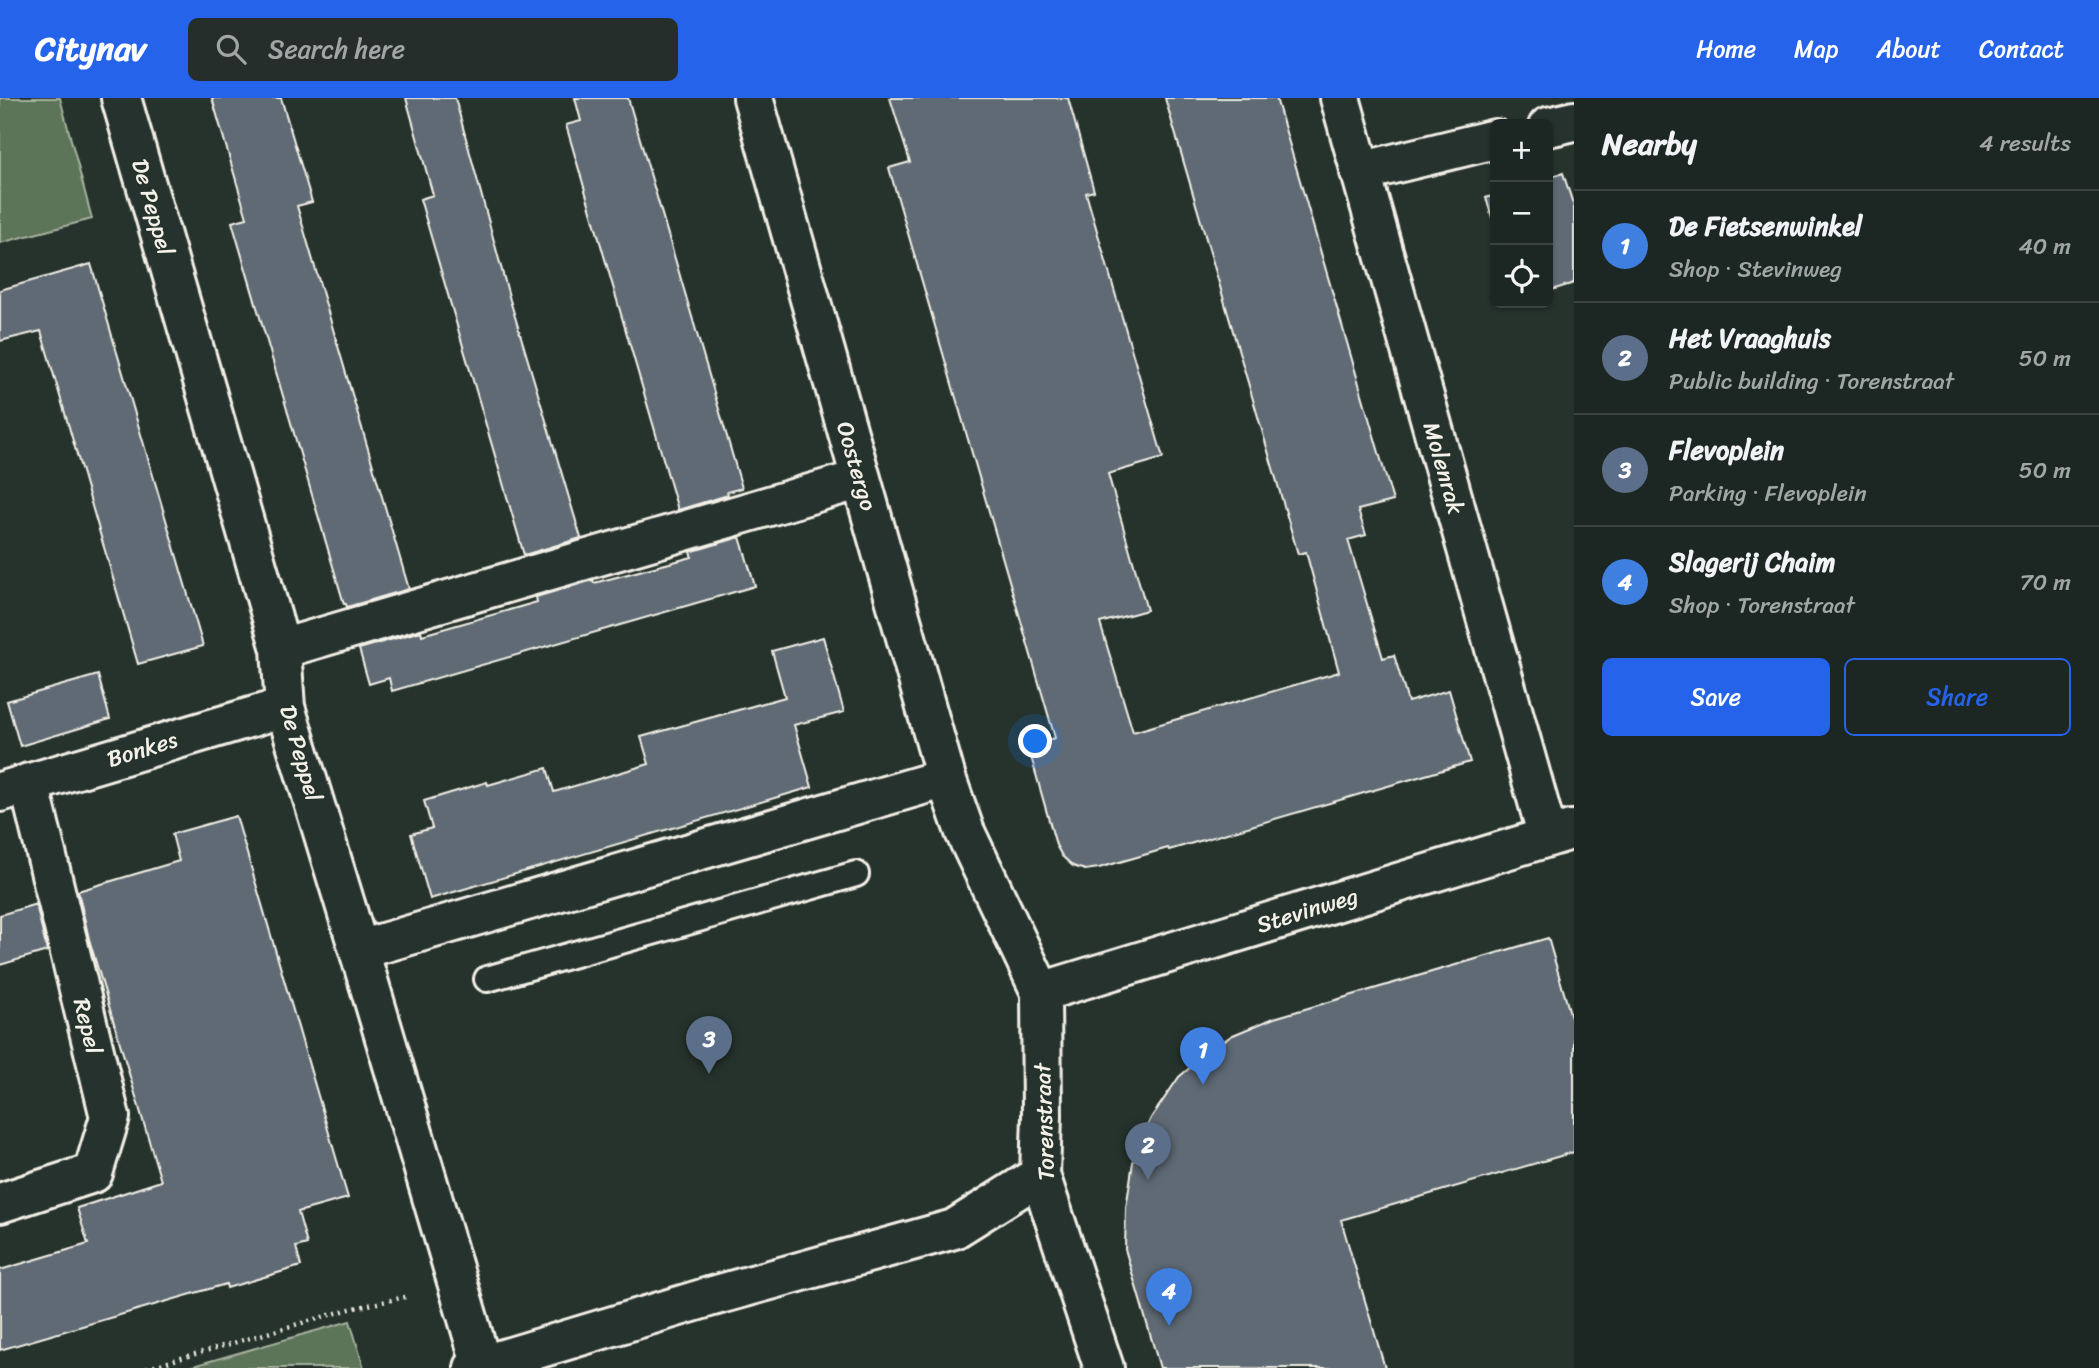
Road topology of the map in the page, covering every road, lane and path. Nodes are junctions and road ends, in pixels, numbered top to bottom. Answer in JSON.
{"nodes":[{"id":1,"x":121,"y":98,"type":"edge"},
{"id":2,"x":753,"y":98,"type":"edge"},
{"id":3,"x":1340,"y":98,"type":"edge"},
{"id":4,"x":1574,"y":121,"type":"edge"},
{"id":5,"x":1553,"y":126,"type":"edge"},
{"id":6,"x":1490,"y":140,"type":"edge"},
{"id":7,"x":1360,"y":172,"type":"junction"},
{"id":8,"x":861,"y":479,"type":"junction"},
{"id":9,"x":281,"y":649,"type":"junction"},
{"id":10,"x":285,"y":707,"type":"junction"},
{"id":11,"x":946,"y":778,"type":"junction"},
{"id":12,"x":14,"y":787,"type":"edge"},
{"id":13,"x":1561,"y":833,"type":"edge"},
{"id":14,"x":856,"y":874,"type":"dead end"},
{"id":15,"x":359,"y":950,"type":"junction"},
{"id":16,"x":487,"y":979,"type":"dead end"},
{"id":17,"x":1041,"y":992,"type":"junction"},
{"id":18,"x":1040,"y":1175,"type":"junction"},
{"id":19,"x":0,"y":1203,"type":"edge"},
{"id":20,"x":458,"y":1285,"type":"junction"},
{"id":21,"x":478,"y":1367,"type":"edge"},
{"id":22,"x":147,"y":1368,"type":"edge"},
{"id":23,"x":1104,"y":1368,"type":"edge"}],
"edges":[{"from":1,"to":9,"type":"street","name":"De Peppel"},
{"from":2,"to":8,"type":"street","name":"Oostergo"},
{"from":3,"to":7,"type":"street","name":"Molenrak"},
{"from":4,"to":5,"type":"street"},
{"from":6,"to":7,"type":"street"},
{"from":7,"to":13,"type":"street","name":"Molenrak"},
{"from":8,"to":9,"type":"street"},
{"from":8,"to":11,"type":"street","name":"Oostergo"},
{"from":9,"to":10,"type":"street","name":"De Peppel"},
{"from":10,"to":12,"type":"street","name":"Bonkes"},
{"from":10,"to":15,"type":"street","name":"De Peppel"},
{"from":11,"to":15,"type":"street"},
{"from":11,"to":17,"type":"street","name":"Oostergo"},
{"from":12,"to":19,"type":"street","name":"Repel"},
{"from":13,"to":17,"type":"street","name":"Stevinweg"},
{"from":14,"to":16,"type":"lane"},
{"from":15,"to":20,"type":"street","name":"De Peppel"},
{"from":17,"to":18,"type":"street","name":"Torenstraat"},
{"from":18,"to":21,"type":"street"},
{"from":18,"to":23,"type":"street","name":"Torenstraat"},
{"from":20,"to":21,"type":"street","name":"De Peppel"},
{"from":20,"to":22,"type":"path"}]}
